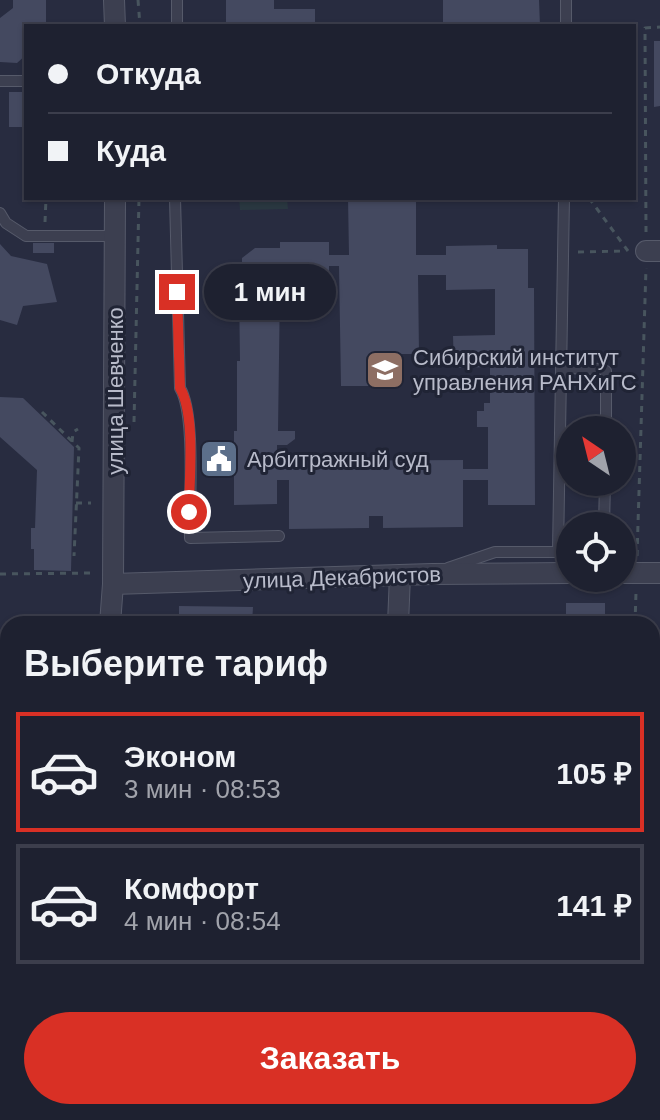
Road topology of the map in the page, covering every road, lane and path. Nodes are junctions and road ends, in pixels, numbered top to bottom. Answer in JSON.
{"nodes":[{"id":1,"x":114,"y":0,"type":"edge"},
{"id":2,"x":138,"y":0,"type":"edge"},
{"id":3,"x":177,"y":0,"type":"edge"},
{"id":4,"x":566,"y":0,"type":"edge"},
{"id":5,"x":115,"y":24,"type":"edge"},
{"id":6,"x":140,"y":24,"type":"edge"},
{"id":7,"x":177,"y":24,"type":"edge"},
{"id":8,"x":566,"y":24,"type":"edge"},
{"id":9,"x":660,"y":27,"type":"edge"},
{"id":10,"x":0,"y":81,"type":"edge"},
{"id":11,"x":24,"y":81,"type":"edge"},
{"id":12,"x":46,"y":200,"type":"edge"},
{"id":13,"x":115,"y":200,"type":"edge"},
{"id":14,"x":139,"y":200,"type":"edge"},
{"id":15,"x":175,"y":200,"type":"edge"},
{"id":16,"x":564,"y":200,"type":"edge"},
{"id":17,"x":590,"y":200,"type":"edge"},
{"id":18,"x":0,"y":213,"type":"edge"},
{"id":19,"x":45,"y":236,"type":"junction"},
{"id":20,"x":116,"y":236,"type":"junction"},
{"id":21,"x":651,"y":248,"type":"edge"},
{"id":22,"x":564,"y":253,"type":"junction"},
{"id":23,"x":562,"y":368,"type":"junction"},
{"id":24,"x":42,"y":412,"type":"dead end"},
{"id":25,"x":606,"y":416,"type":"edge"},
{"id":26,"x":78,"y":429,"type":"dead end"},
{"id":27,"x":134,"y":430,"type":"dead end"},
{"id":28,"x":72,"y":442,"type":"junction"},
{"id":29,"x":76,"y":503,"type":"junction"},
{"id":30,"x":91,"y":503,"type":"dead end"},
{"id":31,"x":564,"y":512,"type":"edge"},
{"id":32,"x":633,"y":512,"type":"edge"},
{"id":33,"x":279,"y":536,"type":"dead end"},
{"id":34,"x":556,"y":552,"type":"edge"},
{"id":35,"x":74,"y":556,"type":"dead end"},
{"id":36,"x":636,"y":569,"type":"edge"},
{"id":37,"x":394,"y":572,"type":"junction"},
{"id":38,"x":90,"y":573,"type":"dead end"},
{"id":39,"x":556,"y":573,"type":"edge"},
{"id":40,"x":660,"y":573,"type":"edge"},
{"id":41,"x":0,"y":574,"type":"edge"},
{"id":42,"x":432,"y":574,"type":"junction"},
{"id":43,"x":113,"y":584,"type":"junction"},
{"id":44,"x":632,"y":592,"type":"edge"},
{"id":45,"x":111,"y":616,"type":"edge"},
{"id":46,"x":398,"y":616,"type":"edge"},
{"id":47,"x":634,"y":616,"type":"edge"}],
"edges":[{"from":1,"to":5,"type":"street"},
{"from":2,"to":6,"type":"path"},
{"from":3,"to":7,"type":"lane"},
{"from":4,"to":8,"type":"lane"},
{"from":9,"to":21,"type":"path"},
{"from":10,"to":11,"type":"lane"},
{"from":12,"to":19,"type":"path"},
{"from":13,"to":20,"type":"street","name":"улица Шевченко"},
{"from":14,"to":27,"type":"path"},
{"from":15,"to":33,"type":"lane"},
{"from":16,"to":22,"type":"lane"},
{"from":17,"to":22,"type":"path"},
{"from":18,"to":19,"type":"lane"},
{"from":19,"to":20,"type":"lane"},
{"from":20,"to":43,"type":"street","name":"улица Шевченко"},
{"from":21,"to":32,"type":"path"},
{"from":22,"to":23,"type":"lane"},
{"from":23,"to":25,"type":"lane"},
{"from":23,"to":31,"type":"lane"},
{"from":24,"to":28,"type":"path"},
{"from":26,"to":28,"type":"path"},
{"from":28,"to":29,"type":"path"},
{"from":29,"to":30,"type":"path"},
{"from":29,"to":35,"type":"path"},
{"from":34,"to":42,"type":"lane"},
{"from":36,"to":40,"type":"street"},
{"from":37,"to":42,"type":"street","name":"улица Декабристов"},
{"from":37,"to":43,"type":"street","name":"улица Декабристов"},
{"from":37,"to":46,"type":"street"},
{"from":38,"to":41,"type":"path"},
{"from":39,"to":42,"type":"street","name":"улица Декабристов"},
{"from":43,"to":45,"type":"street","name":"улица Шевченко"},
{"from":44,"to":47,"type":"path"}]}
